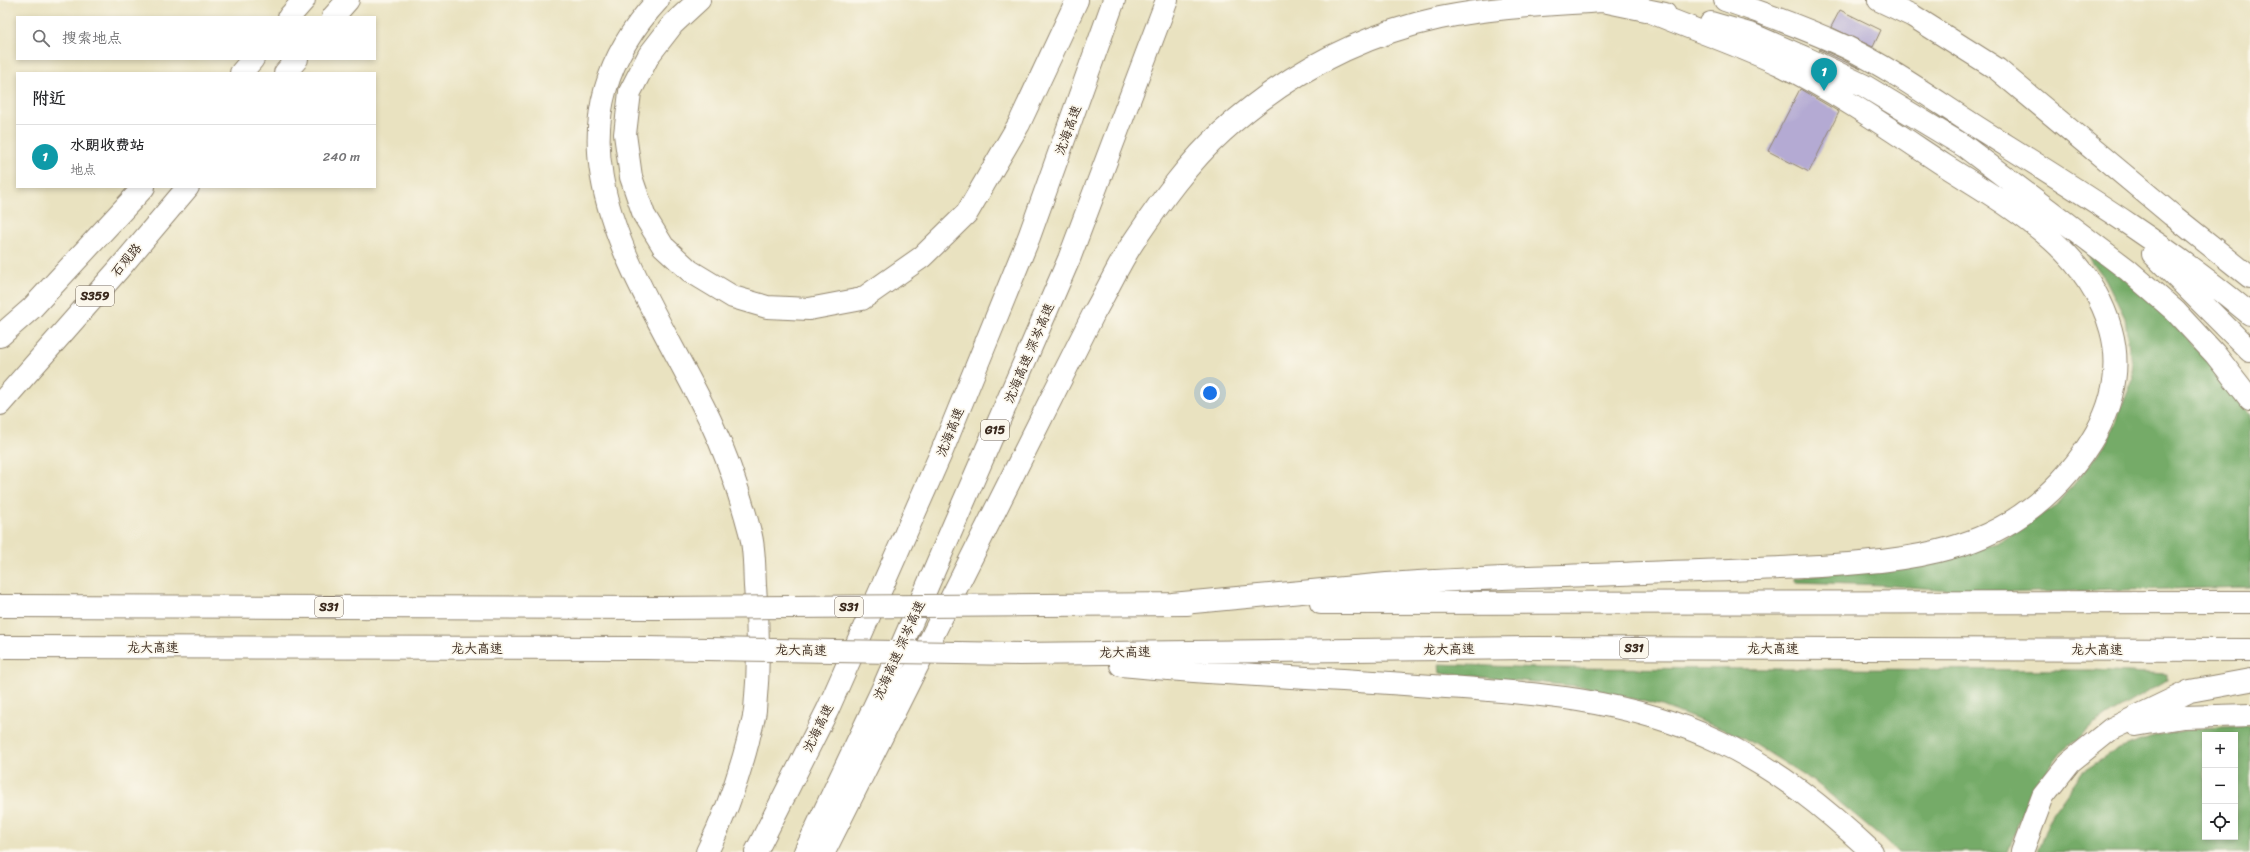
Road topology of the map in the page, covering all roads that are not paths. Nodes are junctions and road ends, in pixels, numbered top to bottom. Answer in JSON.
{"nodes":[{"id":1,"x":304,"y":0,"type":"edge"},
{"id":2,"x":348,"y":0,"type":"edge"},
{"id":3,"x":658,"y":0,"type":"edge"},
{"id":4,"x":699,"y":0,"type":"edge"},
{"id":5,"x":1077,"y":0,"type":"edge"},
{"id":6,"x":1114,"y":0,"type":"edge"},
{"id":7,"x":1167,"y":0,"type":"edge"},
{"id":8,"x":1599,"y":0,"type":"edge"},
{"id":9,"x":1725,"y":0,"type":"edge"},
{"id":10,"x":1879,"y":0,"type":"edge"},
{"id":11,"x":1651,"y":12,"type":"junction"},
{"id":12,"x":290,"y":16,"type":"edge"},
{"id":13,"x":334,"y":16,"type":"edge"},
{"id":14,"x":252,"y":60,"type":"edge"},
{"id":15,"x":296,"y":60,"type":"edge"},
{"id":16,"x":242,"y":72,"type":"edge"},
{"id":17,"x":286,"y":72,"type":"edge"},
{"id":18,"x":143,"y":188,"type":"edge"},
{"id":19,"x":187,"y":188,"type":"edge"},
{"id":20,"x":2112,"y":211,"type":"junction"},
{"id":21,"x":2250,"y":277,"type":"edge"},
{"id":22,"x":2250,"y":314,"type":"edge"},
{"id":23,"x":0,"y":336,"type":"edge"},
{"id":24,"x":2250,"y":351,"type":"edge"},
{"id":25,"x":2250,"y":399,"type":"edge"},
{"id":26,"x":0,"y":404,"type":"edge"},
{"id":27,"x":2250,"y":602,"type":"edge"},
{"id":28,"x":1172,"y":604,"type":"junction"},
{"id":29,"x":0,"y":606,"type":"edge"},
{"id":30,"x":0,"y":647,"type":"edge"},
{"id":31,"x":2250,"y":650,"type":"edge"},
{"id":32,"x":1019,"y":654,"type":"junction"},
{"id":33,"x":2250,"y":680,"type":"edge"},
{"id":34,"x":2250,"y":714,"type":"edge"},
{"id":35,"x":2111,"y":729,"type":"junction"},
{"id":36,"x":707,"y":852,"type":"edge"},
{"id":37,"x":756,"y":852,"type":"edge"},
{"id":38,"x":805,"y":852,"type":"edge"},
{"id":39,"x":824,"y":852,"type":"edge"},
{"id":40,"x":1872,"y":852,"type":"edge"},
{"id":41,"x":2022,"y":852,"type":"edge"}],
"edges":[{"from":1,"to":12,"type":"main road"},
{"from":2,"to":13,"type":"main road"},
{"from":3,"to":36,"type":"main road"},
{"from":4,"to":5,"type":"main road"},
{"from":6,"to":37,"type":"main road","name":"沈海高速"},
{"from":7,"to":38,"type":"main road","name":"沈海高速 深岑高速","number":"G15"},
{"from":8,"to":11,"type":"main road"},
{"from":8,"to":39,"type":"main road"},
{"from":9,"to":20,"type":"main road"},
{"from":10,"to":21,"type":"main road"},
{"from":11,"to":25,"type":"main road"},
{"from":11,"to":28,"type":"main road"},
{"from":14,"to":16,"type":"main road"},
{"from":15,"to":17,"type":"main road"},
{"from":18,"to":23,"type":"main road","number":"S359"},
{"from":19,"to":26,"type":"main road","name":"石观路","number":"S359"},
{"from":20,"to":22,"type":"main road"},
{"from":20,"to":24,"type":"main road"},
{"from":27,"to":28,"type":"main road","number":"S31"},
{"from":28,"to":29,"type":"main road","number":"S31","bridge":true},
{"from":30,"to":32,"type":"main road","name":"龙大高速","number":"S31","bridge":true},
{"from":31,"to":32,"type":"main road","name":"龙大高速","number":"S31"},
{"from":32,"to":40,"type":"main road"},
{"from":33,"to":35,"type":"main road"},
{"from":34,"to":35,"type":"main road"},
{"from":35,"to":41,"type":"main road"}]}
